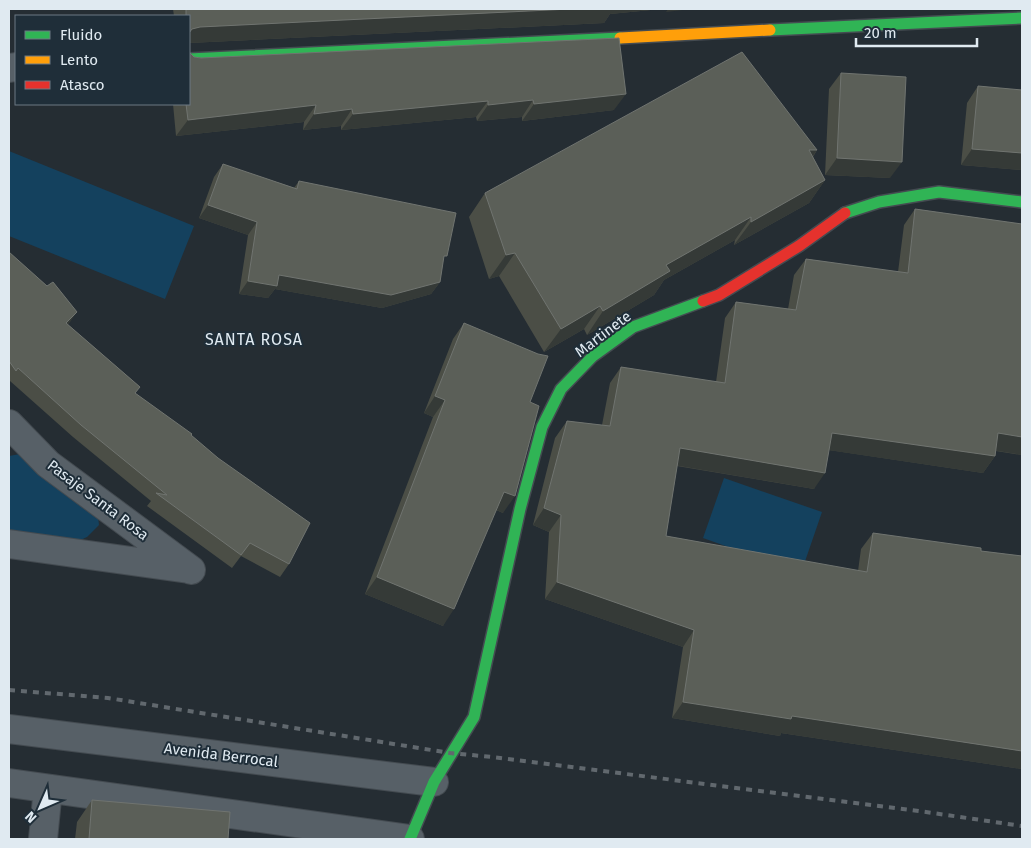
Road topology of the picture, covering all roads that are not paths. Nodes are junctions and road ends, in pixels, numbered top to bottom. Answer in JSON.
{"nodes":[{"id":1,"x":1022,"y":18,"type":"edge"},
{"id":2,"x":190,"y":59,"type":"edge"},
{"id":3,"x":1022,"y":202,"type":"edge"},
{"id":4,"x":9,"y":424,"type":"edge"},
{"id":5,"x":9,"y":544,"type":"edge"},
{"id":6,"x":9,"y":729,"type":"edge"},
{"id":7,"x":434,"y":782,"type":"junction"},
{"id":8,"x":9,"y":783,"type":"edge"},
{"id":9,"x":48,"y":789,"type":"junction"},
{"id":10,"x":43,"y":839,"type":"edge"},
{"id":11,"x":410,"y":839,"type":"edge"}],
"edges":[{"from":1,"to":2,"type":"street"},
{"from":3,"to":7,"type":"street","name":"Martinete"},
{"from":4,"to":5,"type":"street","name":"Pasaje Santa Rosa"},
{"from":6,"to":7,"type":"street","name":"Avenida Berrocal"},
{"from":7,"to":11,"type":"street","name":"Martinete"},
{"from":8,"to":9,"type":"street"},
{"from":9,"to":10,"type":"street"},
{"from":9,"to":11,"type":"street"}]}
